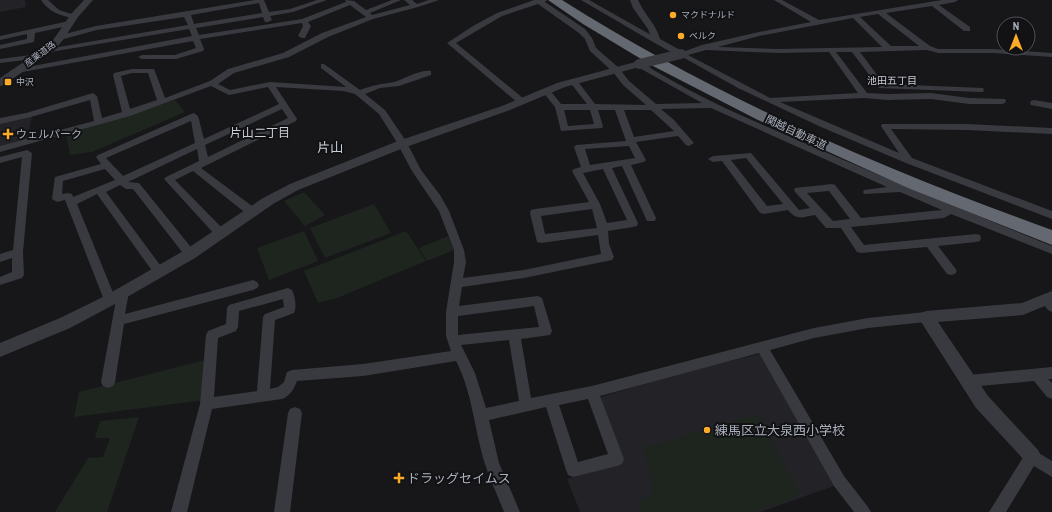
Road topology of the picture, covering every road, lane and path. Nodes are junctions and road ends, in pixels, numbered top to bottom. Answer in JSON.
{"nodes":[{"id":1,"x":44,"y":0,"type":"edge"},
{"id":2,"x":89,"y":0,"type":"edge"},
{"id":3,"x":324,"y":0,"type":"edge"},
{"id":4,"x":398,"y":0,"type":"edge"},
{"id":5,"x":407,"y":0,"type":"edge"},
{"id":6,"x":436,"y":0,"type":"edge"},
{"id":7,"x":544,"y":0,"type":"edge"},
{"id":8,"x":569,"y":0,"type":"edge"},
{"id":9,"x":584,"y":0,"type":"edge"},
{"id":10,"x":634,"y":0,"type":"edge"},
{"id":11,"x":777,"y":0,"type":"edge"},
{"id":12,"x":955,"y":0,"type":"edge"},
{"id":13,"x":350,"y":1,"type":"edge"},
{"id":14,"x":934,"y":4,"type":"junction"},
{"id":15,"x":416,"y":6,"type":"junction"},
{"id":16,"x":880,"y":12,"type":"junction"},
{"id":17,"x":187,"y":14,"type":"junction"},
{"id":18,"x":266,"y":14,"type":"junction"},
{"id":19,"x":369,"y":14,"type":"junction"},
{"id":20,"x":854,"y":16,"type":"junction"},
{"id":21,"x":71,"y":20,"type":"junction"},
{"id":22,"x":304,"y":21,"type":"junction"},
{"id":23,"x":127,"y":23,"type":"junction"},
{"id":24,"x":818,"y":23,"type":"junction"},
{"id":25,"x":191,"y":26,"type":"junction"},
{"id":26,"x":270,"y":27,"type":"junction"},
{"id":27,"x":967,"y":29,"type":"dead end"},
{"id":28,"x":32,"y":31,"type":"junction"},
{"id":29,"x":302,"y":36,"type":"dead end"},
{"id":30,"x":126,"y":37,"type":"junction"},
{"id":31,"x":0,"y":38,"type":"edge"},
{"id":32,"x":60,"y":38,"type":"junction"},
{"id":33,"x":195,"y":38,"type":"junction"},
{"id":34,"x":656,"y":40,"type":"junction"},
{"id":35,"x":0,"y":47,"type":"edge"},
{"id":36,"x":142,"y":48,"type":"junction"},
{"id":37,"x":705,"y":48,"type":"junction"},
{"id":38,"x":927,"y":48,"type":"junction"},
{"id":39,"x":854,"y":49,"type":"junction"},
{"id":40,"x":889,"y":49,"type":"junction"},
{"id":41,"x":831,"y":50,"type":"junction"},
{"id":42,"x":125,"y":51,"type":"junction"},
{"id":43,"x":43,"y":54,"type":"junction"},
{"id":44,"x":681,"y":54,"type":"junction"},
{"id":45,"x":1052,"y":55,"type":"edge"},
{"id":46,"x":142,"y":57,"type":"junction"},
{"id":47,"x":0,"y":61,"type":"edge"},
{"id":48,"x":639,"y":64,"type":"junction"},
{"id":49,"x":324,"y":66,"type":"dead end"},
{"id":50,"x":616,"y":70,"type":"junction"},
{"id":51,"x":17,"y":71,"type":"junction"},
{"id":52,"x":132,"y":71,"type":"junction"},
{"id":53,"x":428,"y":72,"type":"dead end"},
{"id":54,"x":2,"y":81,"type":"edge"},
{"id":55,"x":573,"y":81,"type":"junction"},
{"id":56,"x":213,"y":83,"type":"junction"},
{"id":57,"x":270,"y":84,"type":"junction"},
{"id":58,"x":980,"y":90,"type":"dead end"},
{"id":59,"x":546,"y":91,"type":"junction"},
{"id":60,"x":359,"y":92,"type":"junction"},
{"id":61,"x":864,"y":95,"type":"junction"},
{"id":62,"x":769,"y":100,"type":"junction"},
{"id":63,"x":521,"y":101,"type":"junction"},
{"id":64,"x":1002,"y":101,"type":"dead end"},
{"id":65,"x":162,"y":102,"type":"junction"},
{"id":66,"x":1034,"y":104,"type":"dead end"},
{"id":67,"x":284,"y":105,"type":"junction"},
{"id":68,"x":712,"y":105,"type":"junction"},
{"id":69,"x":1052,"y":106,"type":"edge"},
{"id":70,"x":559,"y":107,"type":"junction"},
{"id":71,"x":593,"y":107,"type":"junction"},
{"id":72,"x":619,"y":108,"type":"junction"},
{"id":73,"x":656,"y":108,"type":"junction"},
{"id":74,"x":127,"y":114,"type":"junction"},
{"id":75,"x":0,"y":121,"type":"edge"},
{"id":76,"x":99,"y":122,"type":"junction"},
{"id":77,"x":1052,"y":131,"type":"edge"},
{"id":78,"x":680,"y":133,"type":"junction"},
{"id":79,"x":631,"y":141,"type":"junction"},
{"id":80,"x":689,"y":143,"type":"dead end"},
{"id":81,"x":201,"y":144,"type":"junction"},
{"id":82,"x":402,"y":144,"type":"junction"},
{"id":83,"x":0,"y":149,"type":"edge"},
{"id":84,"x":725,"y":158,"type":"junction"},
{"id":85,"x":713,"y":159,"type":"dead end"},
{"id":86,"x":0,"y":160,"type":"edge"},
{"id":87,"x":204,"y":161,"type":"junction"},
{"id":88,"x":909,"y":161,"type":"junction"},
{"id":89,"x":625,"y":162,"type":"junction"},
{"id":90,"x":606,"y":165,"type":"junction"},
{"id":91,"x":106,"y":166,"type":"junction"},
{"id":92,"x":194,"y":167,"type":"junction"},
{"id":93,"x":587,"y":169,"type":"junction"},
{"id":94,"x":122,"y":181,"type":"junction"},
{"id":95,"x":901,"y":189,"type":"junction"},
{"id":96,"x":100,"y":191,"type":"junction"},
{"id":97,"x":868,"y":192,"type":"dead end"},
{"id":98,"x":71,"y":202,"type":"junction"},
{"id":99,"x":595,"y":205,"type":"junction"},
{"id":100,"x":790,"y":206,"type":"junction"},
{"id":101,"x":950,"y":210,"type":"junction"},
{"id":102,"x":817,"y":211,"type":"junction"},
{"id":103,"x":252,"y":212,"type":"junction"},
{"id":104,"x":1052,"y":215,"type":"edge"},
{"id":105,"x":651,"y":218,"type":"dead end"},
{"id":106,"x":858,"y":222,"type":"junction"},
{"id":107,"x":844,"y":224,"type":"junction"},
{"id":108,"x":1052,"y":226,"type":"edge"},
{"id":109,"x":602,"y":229,"type":"junction"},
{"id":110,"x":221,"y":234,"type":"junction"},
{"id":111,"x":976,"y":238,"type":"dead end"},
{"id":112,"x":1052,"y":238,"type":"edge"},
{"id":113,"x":929,"y":242,"type":"junction"},
{"id":114,"x":1052,"y":250,"type":"edge"},
{"id":115,"x":18,"y":252,"type":"junction"},
{"id":116,"x":190,"y":254,"type":"junction"},
{"id":117,"x":0,"y":258,"type":"edge"},
{"id":118,"x":951,"y":271,"type":"dead end"},
{"id":119,"x":159,"y":272,"type":"junction"},
{"id":120,"x":0,"y":281,"type":"edge"},
{"id":121,"x":456,"y":283,"type":"junction"},
{"id":122,"x":253,"y":285,"type":"dead end"},
{"id":123,"x":123,"y":292,"type":"junction"},
{"id":124,"x":110,"y":300,"type":"junction"},
{"id":125,"x":1050,"y":301,"type":"edge"},
{"id":126,"x":452,"y":312,"type":"junction"},
{"id":127,"x":926,"y":317,"type":"junction"},
{"id":128,"x":118,"y":321,"type":"junction"},
{"id":129,"x":514,"y":335,"type":"junction"},
{"id":130,"x":453,"y":341,"type":"junction"},
{"id":131,"x":762,"y":347,"type":"junction"},
{"id":132,"x":0,"y":350,"type":"edge"},
{"id":133,"x":459,"y":356,"type":"junction"},
{"id":134,"x":1052,"y":373,"type":"edge"},
{"id":135,"x":1037,"y":375,"type":"junction"},
{"id":136,"x":968,"y":381,"type":"junction"},
{"id":137,"x":108,"y":382,"type":"dead end"},
{"id":138,"x":592,"y":392,"type":"junction"},
{"id":139,"x":1052,"y":393,"type":"edge"},
{"id":140,"x":263,"y":396,"type":"junction"},
{"id":141,"x":551,"y":401,"type":"junction"},
{"id":142,"x":207,"y":404,"type":"junction"},
{"id":143,"x":526,"y":405,"type":"junction"},
{"id":144,"x":295,"y":413,"type":"dead end"},
{"id":145,"x":480,"y":416,"type":"junction"},
{"id":146,"x":1032,"y":456,"type":"junction"},
{"id":147,"x":1052,"y":470,"type":"edge"},
{"id":148,"x":179,"y":512,"type":"edge"},
{"id":149,"x":282,"y":512,"type":"edge"},
{"id":150,"x":512,"y":512,"type":"edge"},
{"id":151,"x":863,"y":512,"type":"edge"},
{"id":152,"x":997,"y":512,"type":"edge"}],
"edges":[{"from":1,"to":21,"type":"street"},
{"from":2,"to":21,"type":"street","name":"産業道路"},
{"from":3,"to":18,"type":"street"},
{"from":4,"to":19,"type":"street"},
{"from":5,"to":15,"type":"street"},
{"from":6,"to":15,"type":"street"},
{"from":7,"to":50,"type":"street"},
{"from":7,"to":63,"type":"street"},
{"from":7,"to":112,"type":"highway","name":"関越自動車道"},
{"from":8,"to":108,"type":"highway","name":"関越自動車道"},
{"from":9,"to":34,"type":"street"},
{"from":10,"to":34,"type":"street"},
{"from":11,"to":24,"type":"street"},
{"from":12,"to":14,"type":"street"},
{"from":13,"to":19,"type":"street"},
{"from":13,"to":22,"type":"street"},
{"from":14,"to":16,"type":"street"},
{"from":14,"to":27,"type":"street"},
{"from":15,"to":19,"type":"street"},
{"from":16,"to":20,"type":"street"},
{"from":16,"to":38,"type":"street"},
{"from":17,"to":18,"type":"street"},
{"from":17,"to":23,"type":"street"},
{"from":17,"to":25,"type":"street"},
{"from":18,"to":25,"type":"street"},
{"from":18,"to":26,"type":"street"},
{"from":19,"to":56,"type":"street"},
{"from":20,"to":24,"type":"street"},
{"from":20,"to":40,"type":"street"},
{"from":21,"to":28,"type":"street"},
{"from":21,"to":32,"type":"street","name":"産業道路"},
{"from":22,"to":26,"type":"street"},
{"from":22,"to":29,"type":"street"},
{"from":23,"to":30,"type":"street"},
{"from":23,"to":32,"type":"street"},
{"from":24,"to":37,"type":"street"},
{"from":25,"to":30,"type":"street"},
{"from":25,"to":33,"type":"street"},
{"from":26,"to":33,"type":"street"},
{"from":28,"to":31,"type":"street"},
{"from":28,"to":35,"type":"street"},
{"from":30,"to":42,"type":"street"},
{"from":30,"to":43,"type":"street"},
{"from":32,"to":43,"type":"street","name":"産業道路"},
{"from":33,"to":36,"type":"street"},
{"from":33,"to":46,"type":"street"},
{"from":34,"to":44,"type":"street"},
{"from":36,"to":42,"type":"street"},
{"from":36,"to":46,"type":"street"},
{"from":37,"to":41,"type":"street"},
{"from":37,"to":44,"type":"street"},
{"from":38,"to":40,"type":"street"},
{"from":38,"to":45,"type":"street"},
{"from":39,"to":40,"type":"street"},
{"from":39,"to":41,"type":"street"},
{"from":39,"to":58,"type":"street"},
{"from":41,"to":61,"type":"street"},
{"from":42,"to":51,"type":"street"},
{"from":43,"to":47,"type":"street"},
{"from":43,"to":51,"type":"street","name":"産業道路"},
{"from":44,"to":48,"type":"street","bridge":true},
{"from":44,"to":62,"type":"street"},
{"from":46,"to":52,"type":"street"},
{"from":48,"to":50,"type":"street"},
{"from":48,"to":68,"type":"street"},
{"from":49,"to":60,"type":"street"},
{"from":50,"to":55,"type":"street"},
{"from":50,"to":73,"type":"street"},
{"from":51,"to":54,"type":"street","name":"産業道路"},
{"from":52,"to":65,"type":"street"},
{"from":52,"to":74,"type":"street"},
{"from":53,"to":60,"type":"street"},
{"from":55,"to":59,"type":"street"},
{"from":55,"to":71,"type":"street"},
{"from":56,"to":57,"type":"street"},
{"from":56,"to":65,"type":"street"},
{"from":57,"to":60,"type":"street"},
{"from":57,"to":67,"type":"street"},
{"from":59,"to":63,"type":"street"},
{"from":59,"to":70,"type":"street"},
{"from":60,"to":82,"type":"street"},
{"from":61,"to":62,"type":"street"},
{"from":61,"to":64,"type":"street"},
{"from":62,"to":88,"type":"street"},
{"from":63,"to":82,"type":"street"},
{"from":65,"to":74,"type":"street"},
{"from":66,"to":69,"type":"street"},
{"from":67,"to":81,"type":"street"},
{"from":67,"to":87,"type":"street"},
{"from":68,"to":73,"type":"street"},
{"from":68,"to":95,"type":"street"},
{"from":70,"to":71,"type":"street"},
{"from":70,"to":71,"type":"street"},
{"from":71,"to":72,"type":"street"},
{"from":72,"to":73,"type":"street"},
{"from":72,"to":79,"type":"street"},
{"from":73,"to":78,"type":"street"},
{"from":74,"to":76,"type":"street"},
{"from":75,"to":76,"type":"street"},
{"from":76,"to":83,"type":"street"},
{"from":77,"to":88,"type":"street"},
{"from":78,"to":79,"type":"street"},
{"from":78,"to":80,"type":"street"},
{"from":79,"to":89,"type":"street"},
{"from":79,"to":93,"type":"street"},
{"from":81,"to":87,"type":"street"},
{"from":81,"to":91,"type":"street"},
{"from":81,"to":94,"type":"street"},
{"from":82,"to":103,"type":"street"},
{"from":82,"to":121,"type":"street"},
{"from":84,"to":85,"type":"street"},
{"from":84,"to":100,"type":"street"},
{"from":84,"to":100,"type":"street"},
{"from":86,"to":115,"type":"street"},
{"from":87,"to":92,"type":"street"},
{"from":88,"to":104,"type":"street"},
{"from":89,"to":90,"type":"street"},
{"from":89,"to":105,"type":"street"},
{"from":90,"to":93,"type":"street"},
{"from":90,"to":109,"type":"street"},
{"from":91,"to":94,"type":"street"},
{"from":91,"to":98,"type":"street"},
{"from":92,"to":103,"type":"street"},
{"from":92,"to":110,"type":"street"},
{"from":93,"to":99,"type":"street"},
{"from":94,"to":96,"type":"street"},
{"from":94,"to":116,"type":"street"},
{"from":95,"to":97,"type":"street"},
{"from":95,"to":101,"type":"street"},
{"from":96,"to":98,"type":"street"},
{"from":96,"to":119,"type":"street"},
{"from":98,"to":124,"type":"street"},
{"from":99,"to":109,"type":"street"},
{"from":99,"to":109,"type":"street"},
{"from":100,"to":102,"type":"street"},
{"from":101,"to":106,"type":"street"},
{"from":101,"to":114,"type":"street"},
{"from":102,"to":106,"type":"street"},
{"from":102,"to":107,"type":"street"},
{"from":103,"to":110,"type":"street"},
{"from":106,"to":107,"type":"street"},
{"from":107,"to":113,"type":"street"},
{"from":109,"to":121,"type":"street"},
{"from":110,"to":116,"type":"street"},
{"from":111,"to":113,"type":"street"},
{"from":113,"to":118,"type":"street"},
{"from":115,"to":117,"type":"street"},
{"from":115,"to":120,"type":"street"},
{"from":116,"to":119,"type":"street"},
{"from":119,"to":123,"type":"street"},
{"from":121,"to":126,"type":"street"},
{"from":122,"to":128,"type":"street"},
{"from":123,"to":124,"type":"street"},
{"from":123,"to":128,"type":"street"},
{"from":124,"to":132,"type":"street"},
{"from":125,"to":127,"type":"street"},
{"from":126,"to":129,"type":"street"},
{"from":126,"to":130,"type":"street"},
{"from":127,"to":131,"type":"street"},
{"from":127,"to":136,"type":"street"},
{"from":128,"to":137,"type":"street"},
{"from":129,"to":130,"type":"street"},
{"from":129,"to":143,"type":"street"},
{"from":130,"to":133,"type":"street"},
{"from":131,"to":138,"type":"street"},
{"from":131,"to":151,"type":"street"},
{"from":133,"to":140,"type":"street"},
{"from":133,"to":145,"type":"street"},
{"from":134,"to":135,"type":"street"},
{"from":135,"to":136,"type":"street"},
{"from":135,"to":139,"type":"street"},
{"from":136,"to":146,"type":"street"},
{"from":138,"to":141,"type":"street"},
{"from":138,"to":141,"type":"street"},
{"from":140,"to":142,"type":"street"},
{"from":140,"to":142,"type":"street"},
{"from":141,"to":143,"type":"street"},
{"from":142,"to":148,"type":"street"},
{"from":143,"to":145,"type":"street"},
{"from":144,"to":149,"type":"street"},
{"from":145,"to":150,"type":"street"},
{"from":146,"to":147,"type":"street"},
{"from":146,"to":152,"type":"street"}]}
